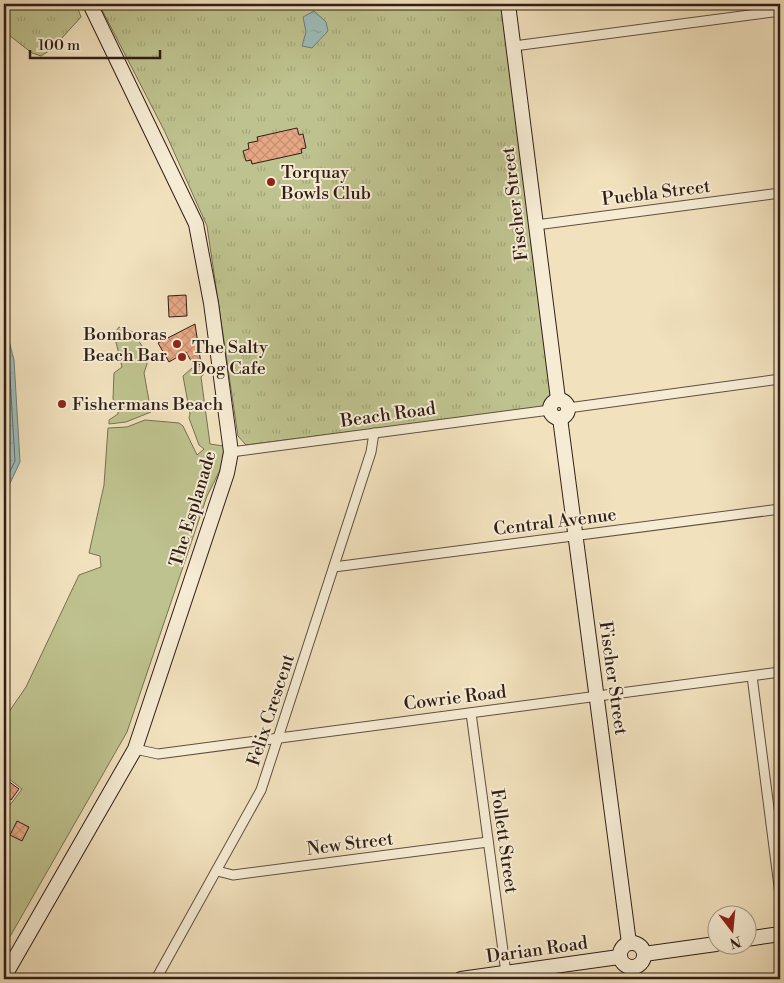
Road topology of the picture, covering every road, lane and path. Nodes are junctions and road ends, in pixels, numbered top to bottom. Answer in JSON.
{"nodes":[{"id":1,"x":90,"y":4,"type":"edge"},
{"id":2,"x":508,"y":4,"type":"edge"},
{"id":3,"x":780,"y":11,"type":"edge"},
{"id":4,"x":514,"y":46,"type":"junction"},
{"id":5,"x":780,"y":194,"type":"edge"},
{"id":6,"x":536,"y":225,"type":"junction"},
{"id":7,"x":780,"y":380,"type":"edge"},
{"id":8,"x":559,"y":409,"type":"junction"},
{"id":9,"x":374,"y":433,"type":"junction"},
{"id":10,"x":231,"y":452,"type":"junction"},
{"id":11,"x":780,"y":509,"type":"edge"},
{"id":12,"x":576,"y":536,"type":"junction"},
{"id":13,"x":334,"y":567,"type":"junction"},
{"id":14,"x":780,"y":672,"type":"edge"},
{"id":15,"x":752,"y":676,"type":"junction"},
{"id":16,"x":597,"y":696,"type":"junction"},
{"id":17,"x":471,"y":713,"type":"junction"},
{"id":18,"x":279,"y":738,"type":"junction"},
{"id":19,"x":135,"y":749,"type":"junction"},
{"id":20,"x":488,"y":842,"type":"junction"},
{"id":21,"x":217,"y":871,"type":"junction"},
{"id":22,"x":780,"y":894,"type":"edge"},
{"id":23,"x":780,"y":934,"type":"edge"},
{"id":24,"x":756,"y":938,"type":"edge"},
{"id":25,"x":629,"y":943,"type":"junction"},
{"id":26,"x":706,"y":945,"type":"edge"},
{"id":27,"x":644,"y":954,"type":"junction"},
{"id":28,"x":619,"y":957,"type":"junction"},
{"id":29,"x":506,"y":973,"type":"junction"},
{"id":30,"x":634,"y":973,"type":"edge"},
{"id":31,"x":4,"y":977,"type":"edge"},
{"id":32,"x":156,"y":979,"type":"edge"},
{"id":33,"x":461,"y":979,"type":"edge"}],
"edges":[{"from":1,"to":10,"type":"street","name":"The Esplanade"},
{"from":2,"to":4,"type":"street","name":"Fischer Street"},
{"from":3,"to":4,"type":"street"},
{"from":4,"to":6,"type":"street","name":"Fischer Street"},
{"from":5,"to":6,"type":"street","name":"Puebla Street"},
{"from":6,"to":8,"type":"street","name":"Fischer Street"},
{"from":7,"to":8,"type":"street","name":"Beach Road"},
{"from":8,"to":9,"type":"street","name":"Beach Road"},
{"from":8,"to":12,"type":"street","name":"Fischer Street"},
{"from":9,"to":10,"type":"street","name":"Beach Road"},
{"from":9,"to":13,"type":"street","name":"Felix Crescent"},
{"from":10,"to":19,"type":"street","name":"The Esplanade"},
{"from":11,"to":12,"type":"street","name":"Central Avenue"},
{"from":12,"to":13,"type":"street","name":"Central Avenue"},
{"from":12,"to":16,"type":"street","name":"Fischer Street"},
{"from":13,"to":18,"type":"street","name":"Felix Crescent"},
{"from":14,"to":15,"type":"street","name":"Cowrie Road"},
{"from":15,"to":16,"type":"street","name":"Cowrie Road"},
{"from":15,"to":22,"type":"street"},
{"from":16,"to":17,"type":"street","name":"Cowrie Road"},
{"from":16,"to":25,"type":"street","name":"Fischer Street"},
{"from":17,"to":18,"type":"street","name":"Cowrie Road"},
{"from":17,"to":20,"type":"street","name":"Follett Street"},
{"from":18,"to":19,"type":"street","name":"Cowrie Road"},
{"from":18,"to":21,"type":"street","name":"Felix Crescent"},
{"from":19,"to":31,"type":"street","name":"The Esplanade"},
{"from":20,"to":21,"type":"street","name":"New Street"},
{"from":20,"to":29,"type":"street","name":"Follett Street"},
{"from":21,"to":32,"type":"street","name":"Felix Crescent"},
{"from":23,"to":24,"type":"street"},
{"from":25,"to":27,"type":"street"},
{"from":25,"to":28,"type":"street"},
{"from":26,"to":27,"type":"street"},
{"from":27,"to":30,"type":"street"},
{"from":28,"to":29,"type":"street","name":"Darian Road"},
{"from":28,"to":30,"type":"street"},
{"from":29,"to":33,"type":"street","name":"Darian Road"}]}
